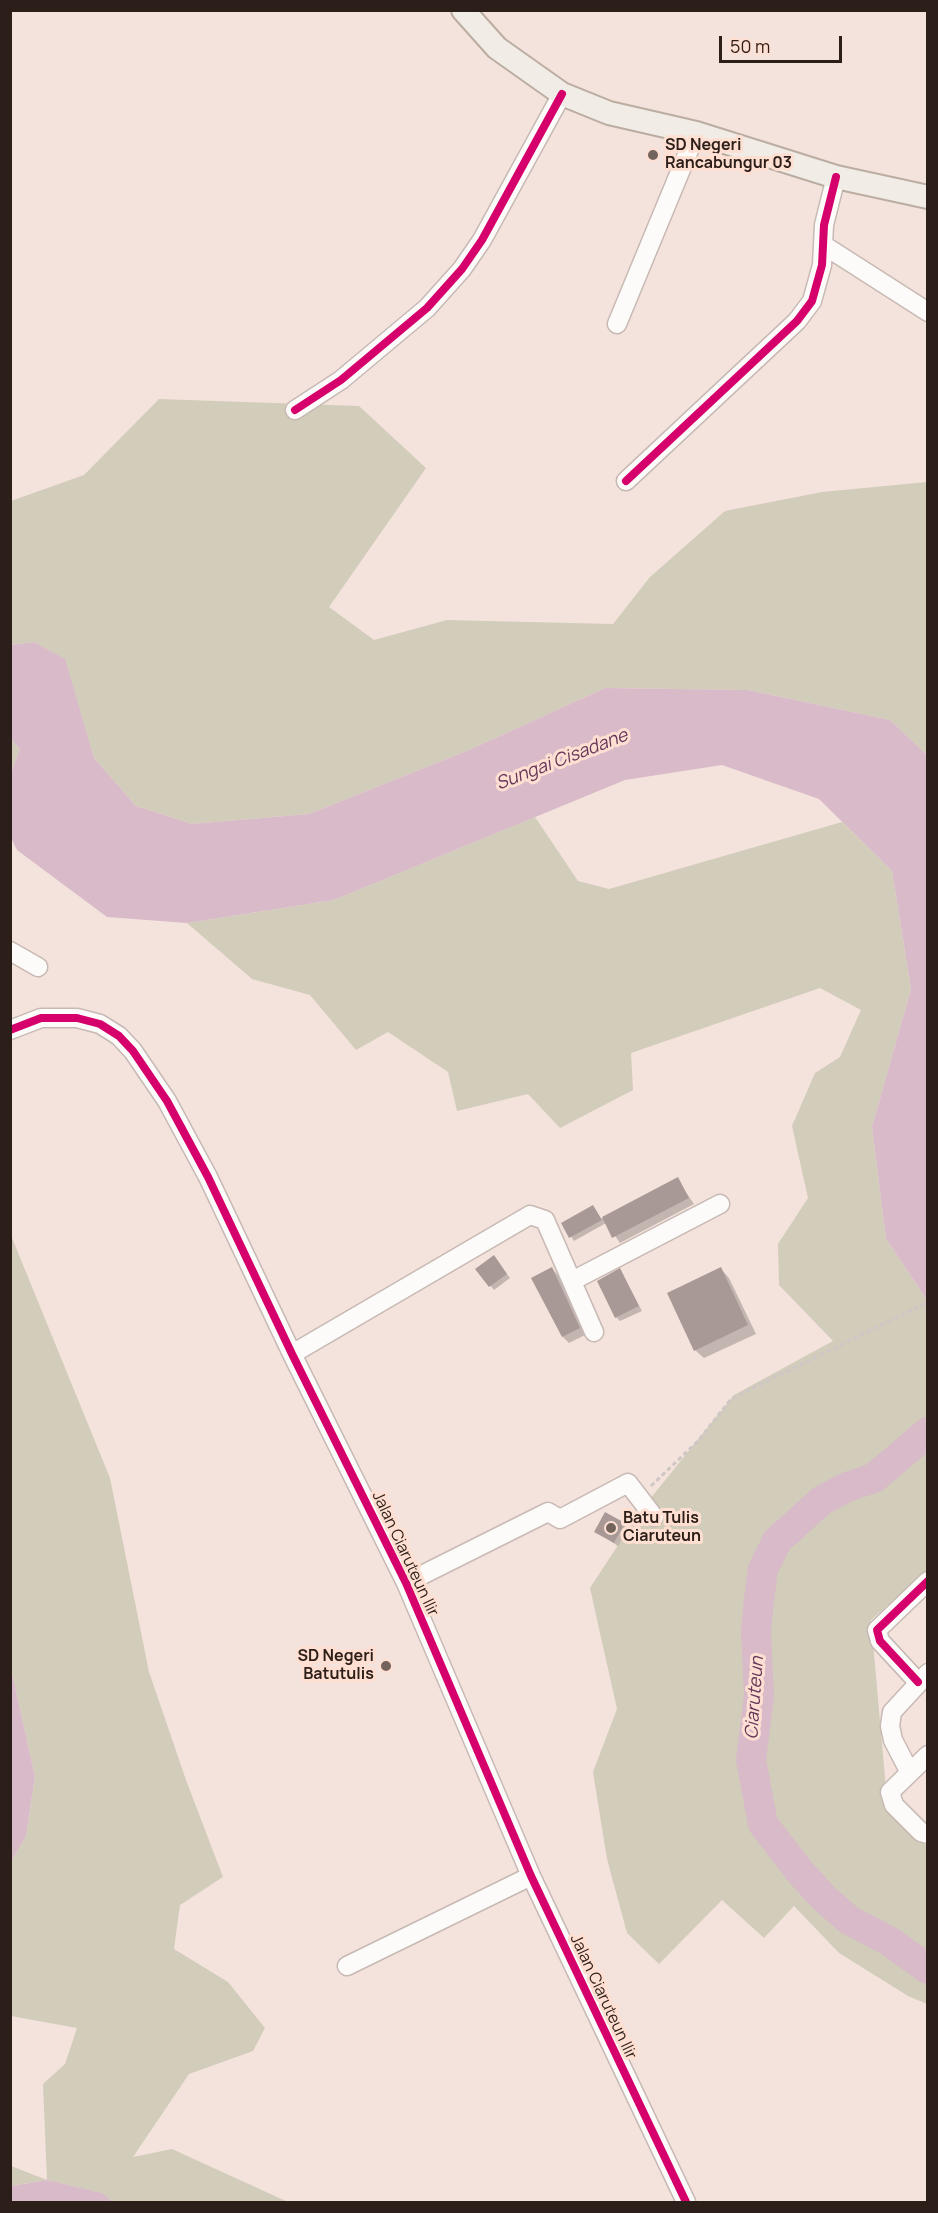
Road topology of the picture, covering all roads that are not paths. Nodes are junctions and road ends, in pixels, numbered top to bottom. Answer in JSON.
{"nodes":[{"id":1,"x":464,"y":10,"type":"edge"},
{"id":2,"x":562,"y":94,"type":"junction"},
{"id":3,"x":696,"y":133,"type":"junction"},
{"id":4,"x":836,"y":177,"type":"junction"},
{"id":5,"x":927,"y":197,"type":"edge"},
{"id":6,"x":825,"y":246,"type":"junction"},
{"id":7,"x":927,"y":312,"type":"edge"},
{"id":8,"x":617,"y":324,"type":"dead end"},
{"id":9,"x":295,"y":410,"type":"dead end"},
{"id":10,"x":626,"y":481,"type":"dead end"},
{"id":11,"x":10,"y":951,"type":"edge"},
{"id":12,"x":39,"y":967,"type":"dead end"},
{"id":13,"x":10,"y":1030,"type":"edge"},
{"id":14,"x":720,"y":1204,"type":"dead end"},
{"id":15,"x":572,"y":1281,"type":"junction"},
{"id":16,"x":594,"y":1332,"type":"dead end"},
{"id":17,"x":292,"y":1354,"type":"junction"},
{"id":18,"x":654,"y":1517,"type":"dead end"},
{"id":19,"x":927,"y":1581,"type":"edge"},
{"id":20,"x":406,"y":1583,"type":"junction"},
{"id":21,"x":923,"y":1678,"type":"edge"},
{"id":22,"x":927,"y":1755,"type":"edge"},
{"id":23,"x":909,"y":1771,"type":"junction"},
{"id":24,"x":927,"y":1834,"type":"edge"},
{"id":25,"x":531,"y":1876,"type":"junction"},
{"id":26,"x":347,"y":1966,"type":"dead end"},
{"id":27,"x":686,"y":2202,"type":"edge"}],
"edges":[{"from":1,"to":2,"type":"main road"},
{"from":2,"to":3,"type":"main road"},
{"from":2,"to":9,"type":"street"},
{"from":3,"to":4,"type":"main road"},
{"from":3,"to":8,"type":"street"},
{"from":4,"to":5,"type":"main road"},
{"from":4,"to":6,"type":"street"},
{"from":6,"to":7,"type":"street"},
{"from":6,"to":10,"type":"street"},
{"from":11,"to":12,"type":"street"},
{"from":13,"to":17,"type":"street","name":"Jalan Ciaruteun Ilir"},
{"from":14,"to":15,"type":"street"},
{"from":15,"to":16,"type":"street"},
{"from":15,"to":17,"type":"street"},
{"from":17,"to":20,"type":"street","name":"Jalan Ciaruteun Ilir"},
{"from":18,"to":20,"type":"street"},
{"from":19,"to":21,"type":"street"},
{"from":20,"to":25,"type":"street","name":"Jalan Ciaruteun Ilir"},
{"from":21,"to":23,"type":"street"},
{"from":22,"to":23,"type":"street"},
{"from":23,"to":24,"type":"street"},
{"from":25,"to":26,"type":"street"},
{"from":25,"to":27,"type":"street","name":"Jalan Ciaruteun Ilir"}]}
